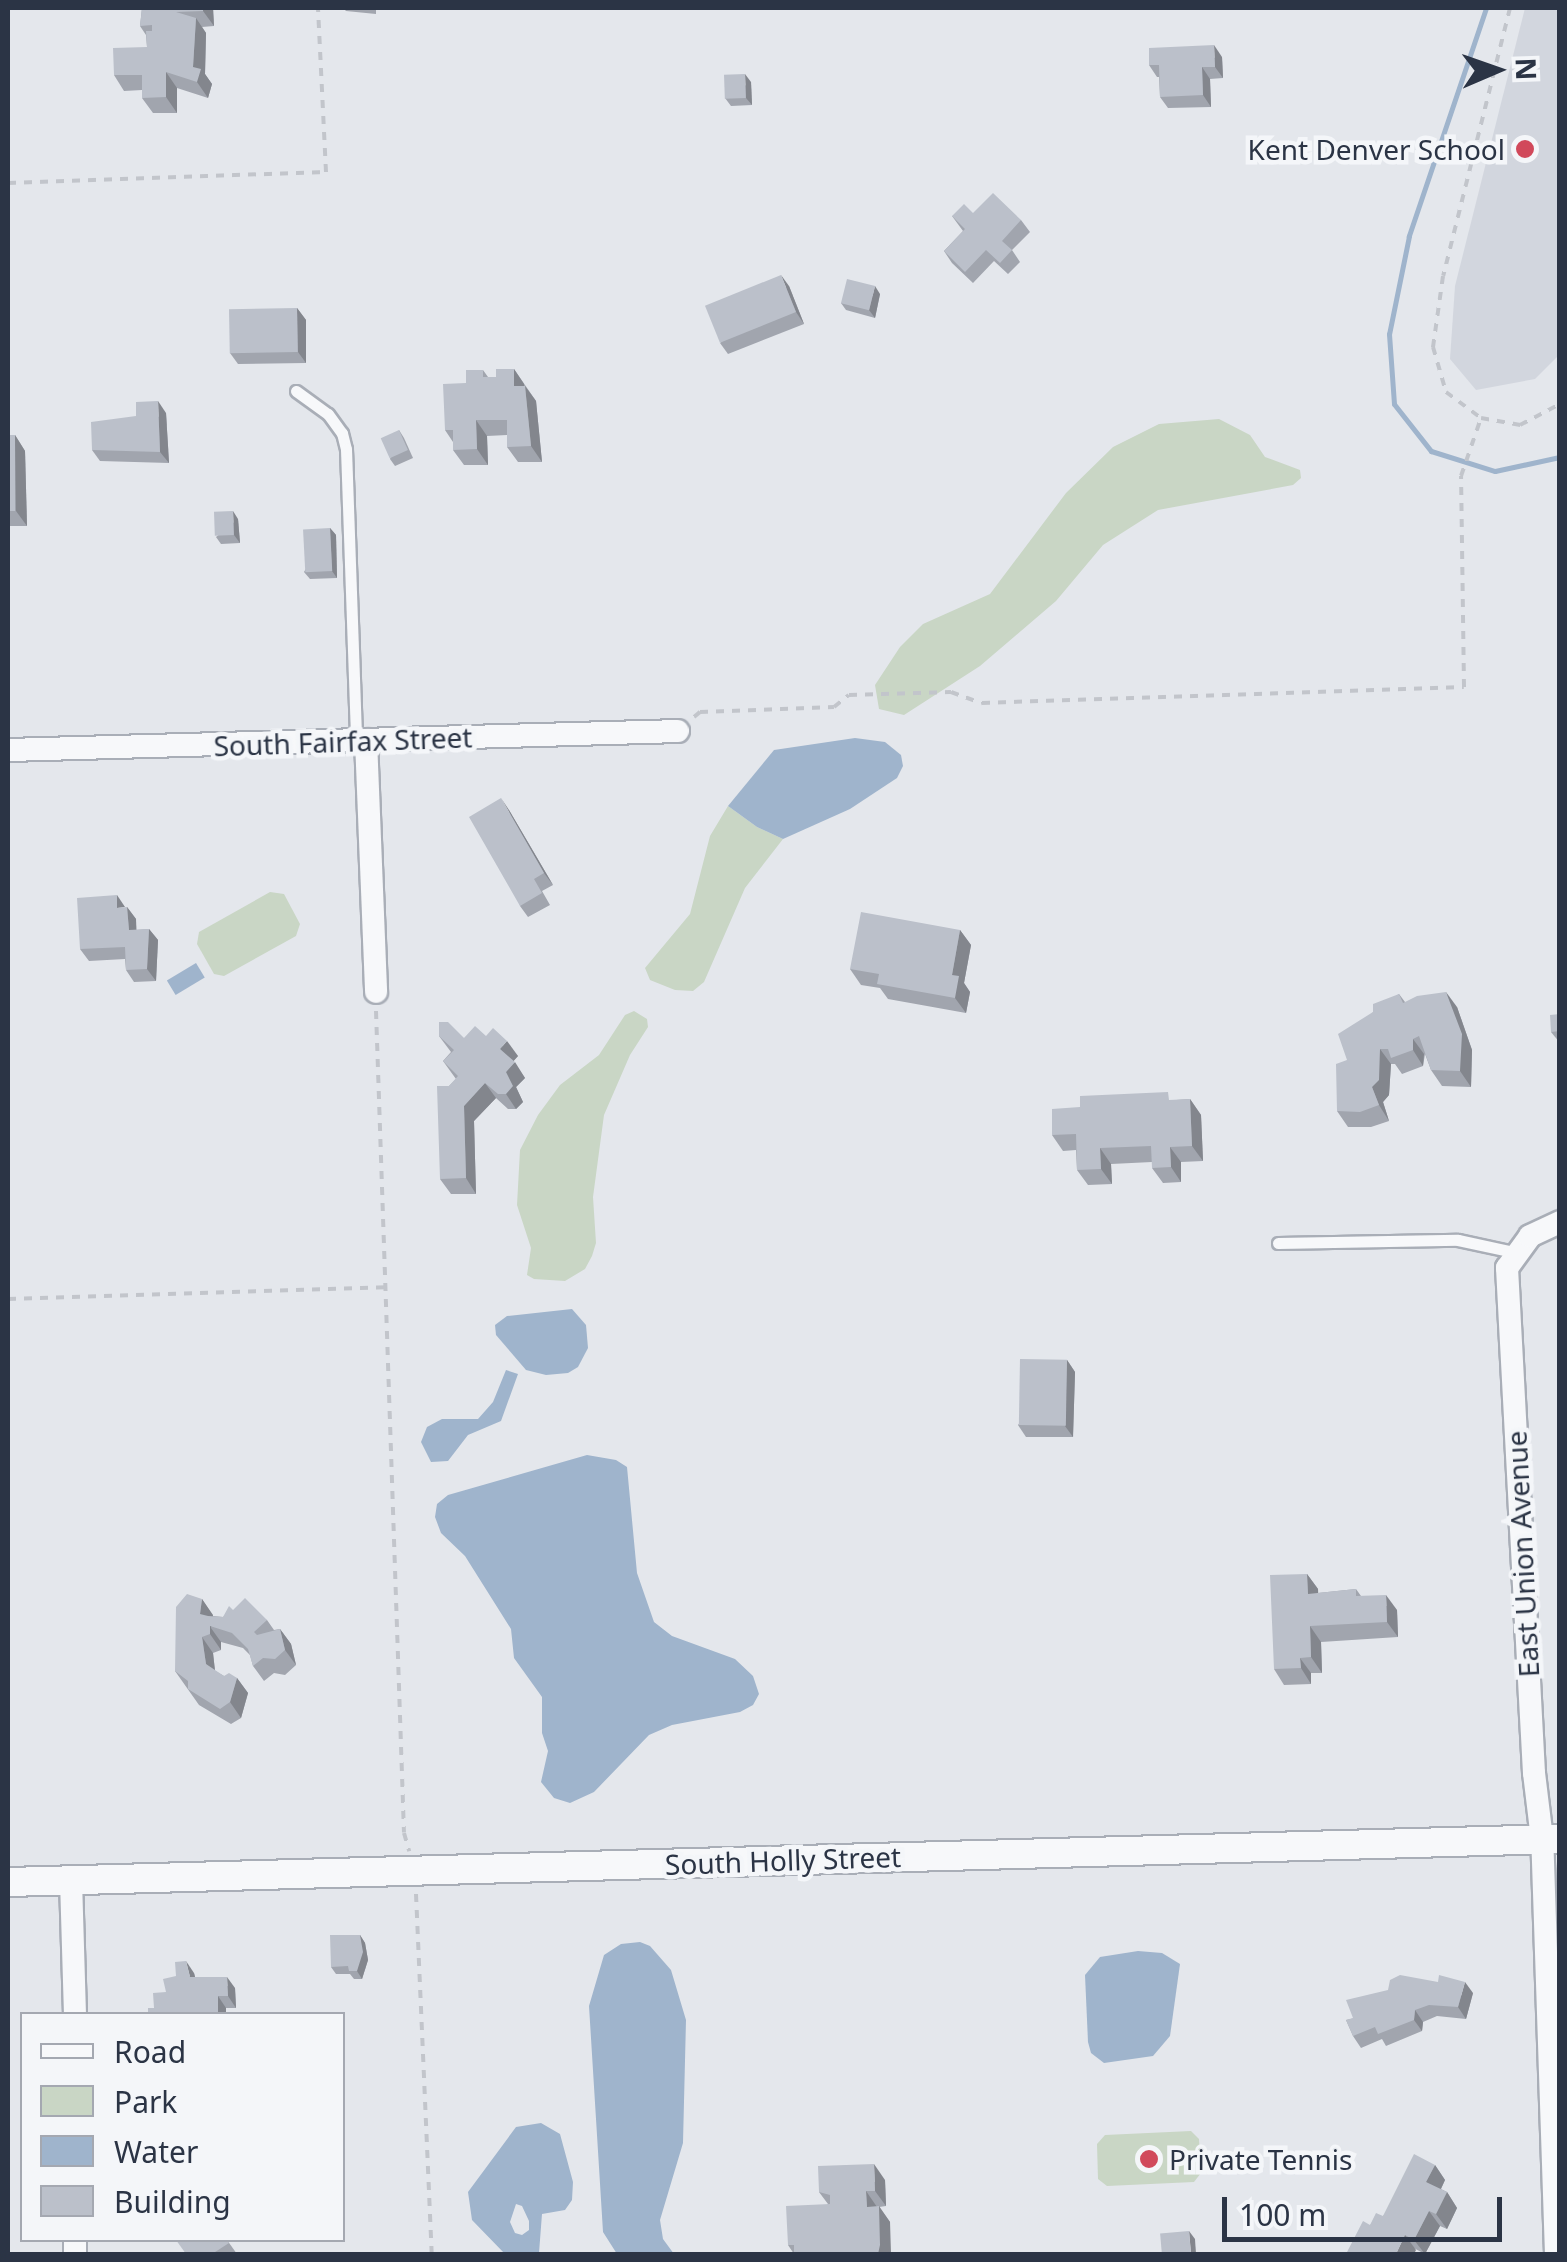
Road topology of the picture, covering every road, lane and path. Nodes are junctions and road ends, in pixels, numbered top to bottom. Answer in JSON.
{"nodes":[{"id":1,"x":318,"y":8,"type":"edge"},
{"id":2,"x":1510,"y":8,"type":"edge"},
{"id":3,"x":8,"y":183,"type":"edge"},
{"id":4,"x":296,"y":391,"type":"dead end"},
{"id":5,"x":1560,"y":404,"type":"edge"},
{"id":6,"x":1481,"y":418,"type":"junction"},
{"id":7,"x":678,"y":732,"type":"joint"},
{"id":8,"x":361,"y":740,"type":"junction"},
{"id":9,"x":8,"y":750,"type":"edge"},
{"id":10,"x":376,"y":992,"type":"joint"},
{"id":11,"x":1560,"y":1222,"type":"edge"},
{"id":12,"x":1278,"y":1243,"type":"dead end"},
{"id":13,"x":1513,"y":1261,"type":"junction"},
{"id":14,"x":386,"y":1287,"type":"junction"},
{"id":15,"x":8,"y":1299,"type":"edge"},
{"id":16,"x":1551,"y":1839,"type":"edge"},
{"id":17,"x":415,"y":1872,"type":"junction"},
{"id":18,"x":71,"y":1880,"type":"junction"},
{"id":19,"x":8,"y":1882,"type":"edge"},
{"id":20,"x":75,"y":2012,"type":"edge"},
{"id":21,"x":1557,"y":2199,"type":"edge"},
{"id":22,"x":432,"y":2254,"type":"edge"},
{"id":23,"x":1556,"y":2254,"type":"edge"}],
"edges":[{"from":1,"to":3,"type":"path"},
{"from":2,"to":6,"type":"path"},
{"from":4,"to":8,"type":"lane"},
{"from":5,"to":6,"type":"path"},
{"from":6,"to":7,"type":"path"},
{"from":7,"to":8,"type":"street","name":"South Fairfax Street"},
{"from":8,"to":9,"type":"street","name":"South Fairfax Street"},
{"from":8,"to":10,"type":"street"},
{"from":10,"to":14,"type":"path"},
{"from":11,"to":13,"type":"street"},
{"from":12,"to":13,"type":"lane"},
{"from":13,"to":16,"type":"street","name":"East Union Avenue"},
{"from":14,"to":15,"type":"path"},
{"from":14,"to":17,"type":"path"},
{"from":16,"to":17,"type":"street","name":"South Holly Street"},
{"from":16,"to":21,"type":"street","name":"East Union Avenue"},
{"from":17,"to":18,"type":"street","name":"South Holly Street"},
{"from":17,"to":22,"type":"path"},
{"from":18,"to":19,"type":"street","name":"South Holly Street"},
{"from":18,"to":20,"type":"street"},
{"from":21,"to":23,"type":"street","name":"East Union Avenue"}]}
